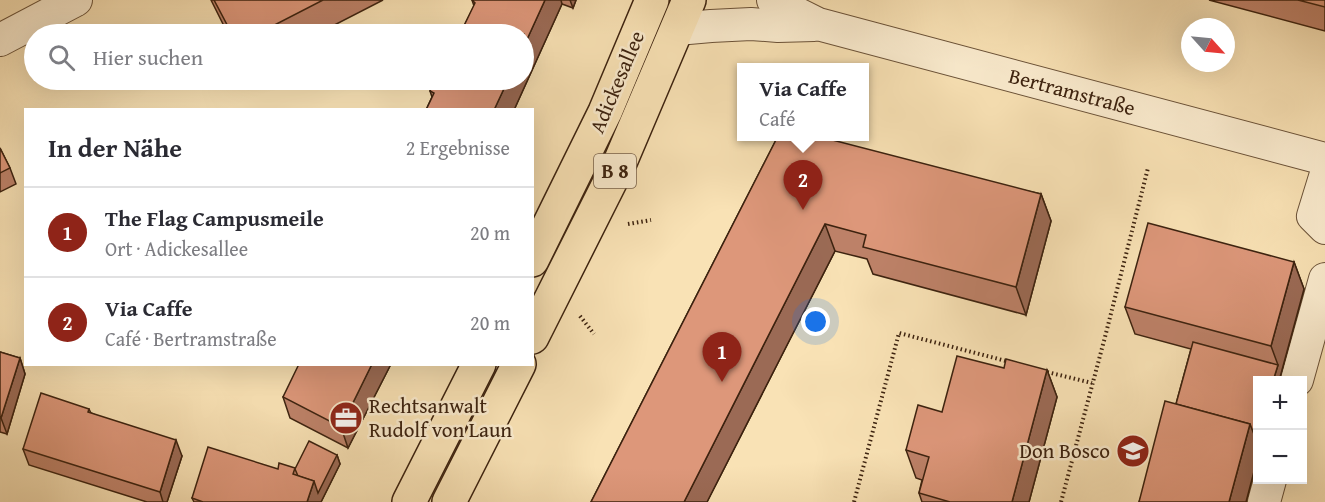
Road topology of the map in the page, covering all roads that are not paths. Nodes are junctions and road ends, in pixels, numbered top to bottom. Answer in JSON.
{"nodes":[{"id":1,"x":76,"y":0,"type":"edge"},
{"id":2,"x":652,"y":0,"type":"edge"},
{"id":3,"x":773,"y":0,"type":"edge"},
{"id":4,"x":35,"y":9,"type":"edge"},
{"id":5,"x":683,"y":15,"type":"edge"},
{"id":6,"x":818,"y":24,"type":"junction"},
{"id":7,"x":0,"y":40,"type":"edge"},
{"id":8,"x":1325,"y":159,"type":"edge"},
{"id":9,"x":1325,"y":177,"type":"edge"},
{"id":10,"x":1325,"y":228,"type":"edge"},
{"id":11,"x":534,"y":256,"type":"edge"},
{"id":12,"x":1325,"y":279,"type":"edge"},
{"id":13,"x":534,"y":333,"type":"edge"},
{"id":14,"x":478,"y":366,"type":"edge"},
{"id":15,"x":518,"y":366,"type":"edge"},
{"id":16,"x":1298,"y":376,"type":"edge"},
{"id":17,"x":1269,"y":484,"type":"edge"},
{"id":18,"x":409,"y":502,"type":"edge"},
{"id":19,"x":449,"y":502,"type":"edge"},
{"id":20,"x":1264,"y":502,"type":"edge"}],
"edges":[{"from":1,"to":4,"type":"street"},
{"from":2,"to":11,"type":"main road","name":"Adickesallee","number":"B 8"},
{"from":3,"to":6,"type":"street","name":"Bertramstraße"},
{"from":4,"to":7,"type":"street"},
{"from":5,"to":6,"type":"street","name":"Bertramstraße"},
{"from":5,"to":13,"type":"main road","name":"Adickesallee","number":"B 8"},
{"from":6,"to":8,"type":"street","name":"Bertramstraße"},
{"from":9,"to":10,"type":"street"},
{"from":12,"to":16,"type":"street"},
{"from":14,"to":18,"type":"main road"},
{"from":15,"to":19,"type":"main road"},
{"from":17,"to":20,"type":"street"}]}
